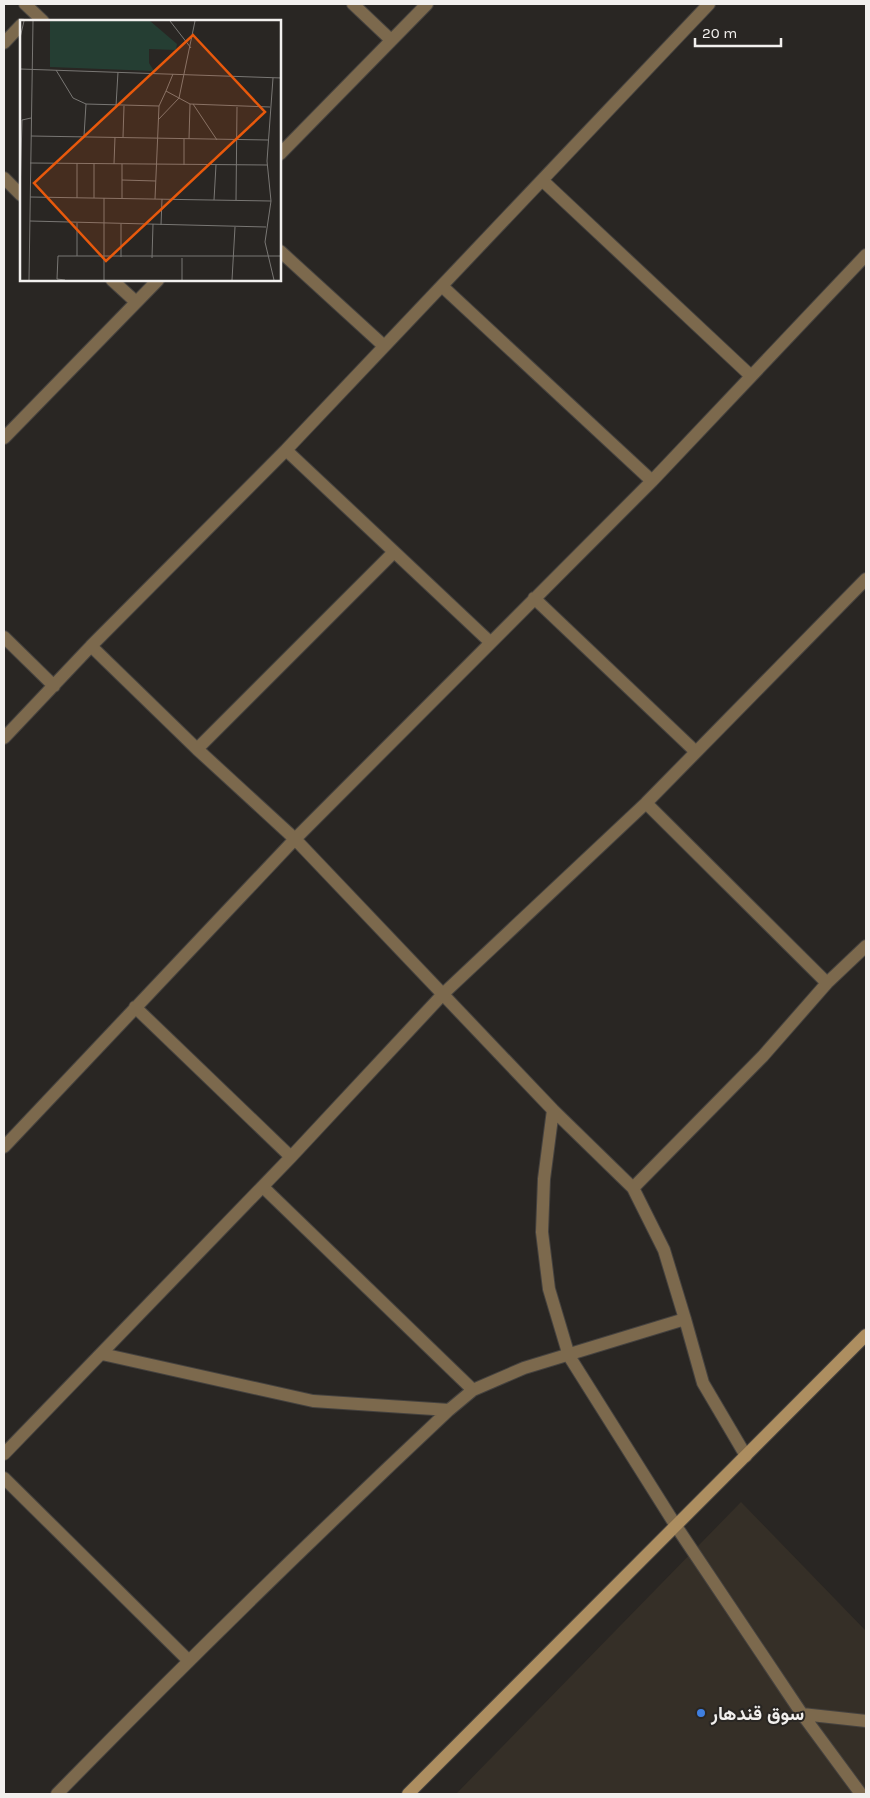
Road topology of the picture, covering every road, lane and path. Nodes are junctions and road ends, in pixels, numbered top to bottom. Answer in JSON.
{"nodes":[{"id":1,"x":353,"y":4,"type":"edge"},
{"id":2,"x":427,"y":4,"type":"edge"},
{"id":3,"x":710,"y":4,"type":"edge"},
{"id":4,"x":31,"y":10,"type":"edge"},
{"id":5,"x":42,"y":20,"type":"edge"},
{"id":6,"x":20,"y":26,"type":"edge"},
{"id":7,"x":391,"y":40,"type":"junction"},
{"id":8,"x":4,"y":43,"type":"edge"},
{"id":9,"x":281,"y":153,"type":"edge"},
{"id":10,"x":4,"y":178,"type":"edge"},
{"id":11,"x":542,"y":180,"type":"junction"},
{"id":12,"x":20,"y":194,"type":"edge"},
{"id":13,"x":281,"y":252,"type":"edge"},
{"id":14,"x":866,"y":255,"type":"edge"},
{"id":15,"x":113,"y":281,"type":"edge"},
{"id":16,"x":157,"y":281,"type":"edge"},
{"id":17,"x":443,"y":287,"type":"junction"},
{"id":18,"x":136,"y":302,"type":"junction"},
{"id":19,"x":384,"y":346,"type":"junction"},
{"id":20,"x":751,"y":376,"type":"junction"},
{"id":21,"x":4,"y":438,"type":"edge"},
{"id":22,"x":286,"y":450,"type":"junction"},
{"id":23,"x":652,"y":481,"type":"junction"},
{"id":24,"x":394,"y":552,"type":"junction"},
{"id":25,"x":866,"y":579,"type":"edge"},
{"id":26,"x":534,"y":598,"type":"junction"},
{"id":27,"x":4,"y":637,"type":"edge"},
{"id":28,"x":490,"y":642,"type":"junction"},
{"id":29,"x":91,"y":646,"type":"junction"},
{"id":30,"x":54,"y":686,"type":"junction"},
{"id":31,"x":4,"y":738,"type":"edge"},
{"id":32,"x":197,"y":749,"type":"junction"},
{"id":33,"x":696,"y":752,"type":"junction"},
{"id":34,"x":646,"y":802,"type":"junction"},
{"id":35,"x":295,"y":838,"type":"junction"},
{"id":36,"x":866,"y":946,"type":"edge"},
{"id":37,"x":827,"y":984,"type":"junction"},
{"id":38,"x":444,"y":993,"type":"junction"},
{"id":39,"x":135,"y":1007,"type":"junction"},
{"id":40,"x":553,"y":1110,"type":"junction"},
{"id":41,"x":4,"y":1148,"type":"edge"},
{"id":42,"x":291,"y":1157,"type":"junction"},
{"id":43,"x":263,"y":1187,"type":"junction"},
{"id":44,"x":632,"y":1188,"type":"junction"},
{"id":45,"x":685,"y":1319,"type":"junction"},
{"id":46,"x":866,"y":1335,"type":"edge"},
{"id":47,"x":102,"y":1354,"type":"junction"},
{"id":48,"x":569,"y":1356,"type":"junction"},
{"id":49,"x":473,"y":1390,"type":"junction"},
{"id":50,"x":449,"y":1410,"type":"junction"},
{"id":51,"x":4,"y":1454,"type":"edge"},
{"id":52,"x":746,"y":1456,"type":"junction"},
{"id":53,"x":4,"y":1478,"type":"edge"},
{"id":54,"x":676,"y":1526,"type":"junction"},
{"id":55,"x":188,"y":1660,"type":"junction"},
{"id":56,"x":802,"y":1714,"type":"junction"},
{"id":57,"x":866,"y":1720,"type":"edge"},
{"id":58,"x":57,"y":1794,"type":"edge"},
{"id":59,"x":408,"y":1794,"type":"edge"},
{"id":60,"x":861,"y":1794,"type":"edge"}],
"edges":[{"from":1,"to":7,"type":"street"},
{"from":2,"to":7,"type":"street"},
{"from":3,"to":11,"type":"street"},
{"from":4,"to":5,"type":"street"},
{"from":6,"to":8,"type":"street"},
{"from":7,"to":9,"type":"street"},
{"from":10,"to":12,"type":"street"},
{"from":11,"to":17,"type":"street"},
{"from":11,"to":20,"type":"street"},
{"from":13,"to":19,"type":"street"},
{"from":14,"to":20,"type":"street"},
{"from":15,"to":18,"type":"street"},
{"from":16,"to":18,"type":"street"},
{"from":17,"to":19,"type":"street"},
{"from":17,"to":23,"type":"street"},
{"from":18,"to":21,"type":"street"},
{"from":19,"to":22,"type":"street"},
{"from":20,"to":23,"type":"street"},
{"from":22,"to":24,"type":"street"},
{"from":22,"to":29,"type":"street"},
{"from":23,"to":26,"type":"street"},
{"from":24,"to":28,"type":"street"},
{"from":24,"to":32,"type":"street"},
{"from":25,"to":33,"type":"street"},
{"from":26,"to":28,"type":"street"},
{"from":26,"to":33,"type":"street"},
{"from":27,"to":30,"type":"street"},
{"from":28,"to":35,"type":"street"},
{"from":29,"to":30,"type":"street"},
{"from":29,"to":32,"type":"street"},
{"from":30,"to":31,"type":"street"},
{"from":32,"to":35,"type":"street"},
{"from":33,"to":34,"type":"street"},
{"from":34,"to":37,"type":"street"},
{"from":34,"to":38,"type":"street"},
{"from":35,"to":38,"type":"street"},
{"from":35,"to":39,"type":"street"},
{"from":36,"to":37,"type":"street"},
{"from":37,"to":44,"type":"street"},
{"from":38,"to":40,"type":"street"},
{"from":38,"to":42,"type":"street"},
{"from":39,"to":41,"type":"street"},
{"from":39,"to":42,"type":"street"},
{"from":40,"to":44,"type":"street"},
{"from":40,"to":48,"type":"street"},
{"from":42,"to":43,"type":"street"},
{"from":43,"to":47,"type":"street"},
{"from":43,"to":49,"type":"street"},
{"from":44,"to":45,"type":"street"},
{"from":45,"to":48,"type":"street"},
{"from":45,"to":52,"type":"street"},
{"from":46,"to":52,"type":"main road"},
{"from":47,"to":50,"type":"street"},
{"from":47,"to":51,"type":"street"},
{"from":48,"to":49,"type":"street"},
{"from":48,"to":54,"type":"street"},
{"from":49,"to":50,"type":"street"},
{"from":50,"to":55,"type":"street"},
{"from":52,"to":54,"type":"main road"},
{"from":53,"to":55,"type":"street"},
{"from":54,"to":56,"type":"street"},
{"from":54,"to":59,"type":"main road"},
{"from":55,"to":58,"type":"street"},
{"from":56,"to":57,"type":"street"},
{"from":56,"to":60,"type":"street"}]}
